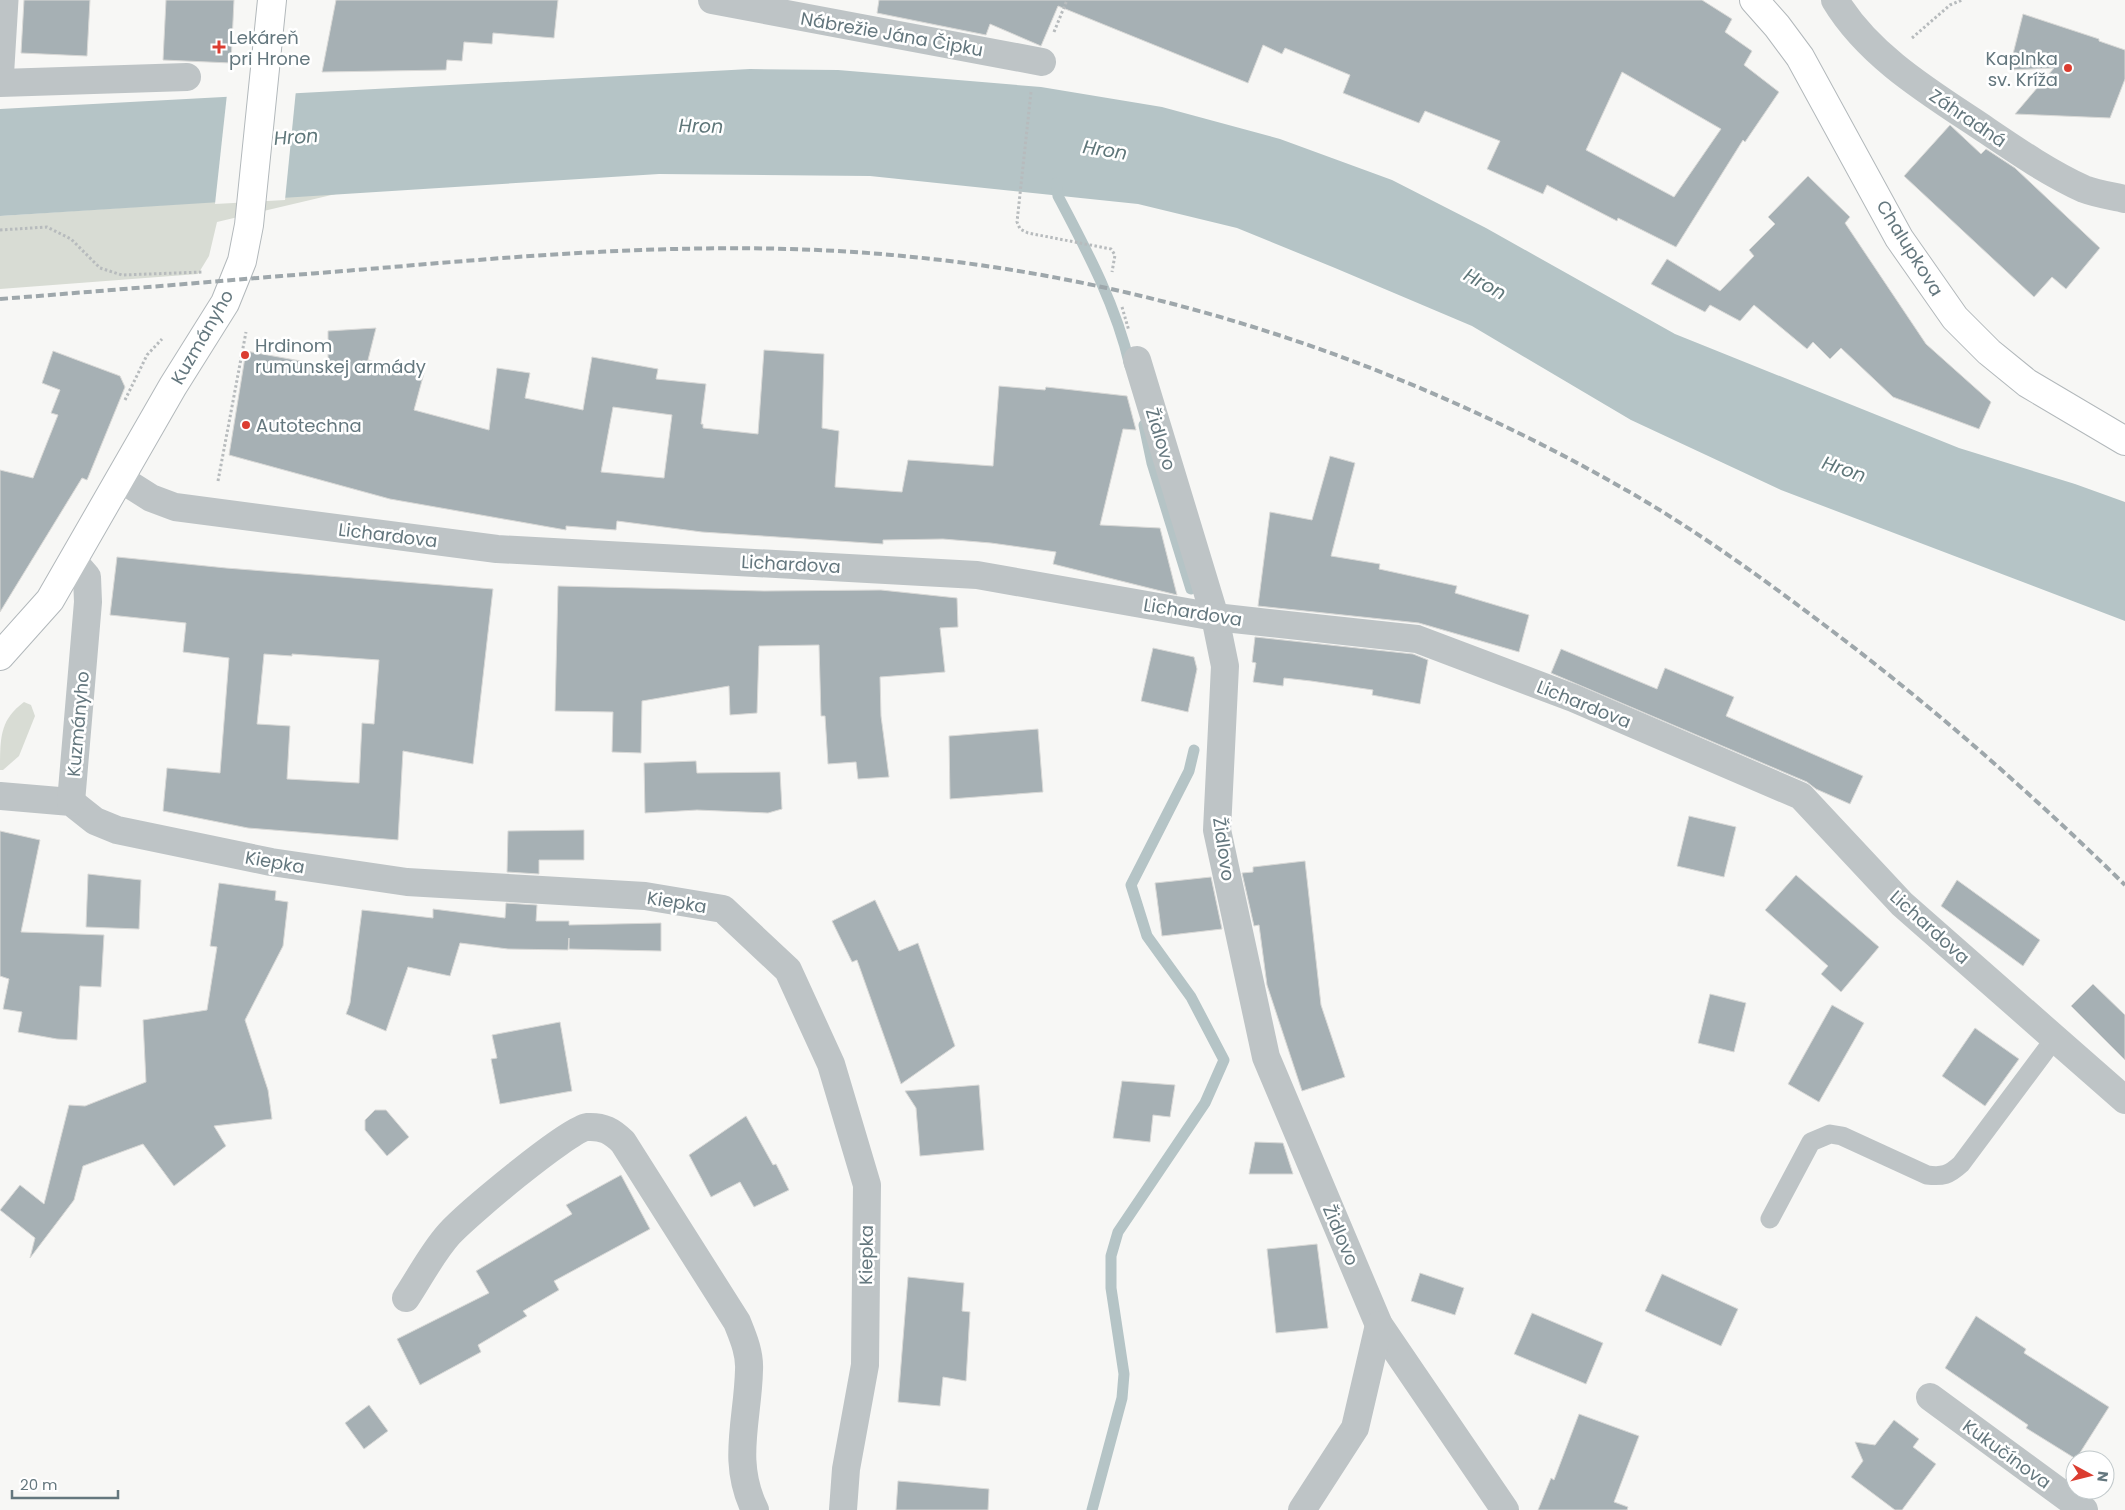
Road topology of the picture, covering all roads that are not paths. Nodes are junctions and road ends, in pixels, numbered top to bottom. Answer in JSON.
{"nodes":[{"id":1,"x":9,"y":0,"type":"edge"},
{"id":2,"x":272,"y":0,"type":"edge"},
{"id":3,"x":712,"y":0,"type":"edge"},
{"id":4,"x":1754,"y":0,"type":"edge"},
{"id":5,"x":1834,"y":0,"type":"edge"},
{"id":6,"x":1037,"y":72,"type":"road end"},
{"id":7,"x":187,"y":77,"type":"dead end"},
{"id":8,"x":2,"y":83,"type":"edge"},
{"id":9,"x":2125,"y":199,"type":"edge"},
{"id":10,"x":1137,"y":360,"type":"dead end"},
{"id":11,"x":2125,"y":441,"type":"edge"},
{"id":12,"x":121,"y":479,"type":"junction"},
{"id":13,"x":74,"y":562,"type":"junction"},
{"id":14,"x":1216,"y":617,"type":"junction"},
{"id":15,"x":0,"y":656,"type":"edge"},
{"id":16,"x":0,"y":796,"type":"edge"},
{"id":17,"x":71,"y":802,"type":"junction"},
{"id":18,"x":2055,"y":1038,"type":"junction"},
{"id":19,"x":2125,"y":1100,"type":"edge"},
{"id":20,"x":1770,"y":1220,"type":"dead end"},
{"id":21,"x":406,"y":1298,"type":"dead end"},
{"id":22,"x":1379,"y":1325,"type":"junction"},
{"id":23,"x":1930,"y":1397,"type":"dead end"},
{"id":24,"x":754,"y":1510,"type":"edge"},
{"id":25,"x":843,"y":1510,"type":"edge"},
{"id":26,"x":1302,"y":1510,"type":"edge"},
{"id":27,"x":1505,"y":1510,"type":"edge"},
{"id":28,"x":2084,"y":1510,"type":"edge"}],
"edges":[{"from":1,"to":8,"type":"lane"},
{"from":2,"to":12,"type":"main road","name":"Kuzmányho"},
{"from":3,"to":6,"type":"street","name":"Nábrežie Jána Čipku"},
{"from":4,"to":11,"type":"main road","name":"Chalupkova"},
{"from":5,"to":9,"type":"street","name":"Záhradná"},
{"from":7,"to":8,"type":"street"},
{"from":10,"to":14,"type":"street","name":"Židlovo"},
{"from":12,"to":13,"type":"main road","name":"Kuzmányho"},
{"from":12,"to":14,"type":"street","name":"Lichardova"},
{"from":13,"to":15,"type":"main road","name":"Kuzmányho"},
{"from":13,"to":17,"type":"street","name":"Kuzmányho"},
{"from":14,"to":18,"type":"street","name":"Lichardova"},
{"from":14,"to":22,"type":"street","name":"Židlovo"},
{"from":16,"to":17,"type":"street"},
{"from":17,"to":25,"type":"street","name":"Kiepka"},
{"from":18,"to":19,"type":"street","name":"Lichardova"},
{"from":18,"to":20,"type":"lane"},
{"from":21,"to":24,"type":"street"},
{"from":22,"to":26,"type":"street"},
{"from":22,"to":27,"type":"street","name":"Židlovo"},
{"from":23,"to":28,"type":"street","name":"Kukučínova"}]}
